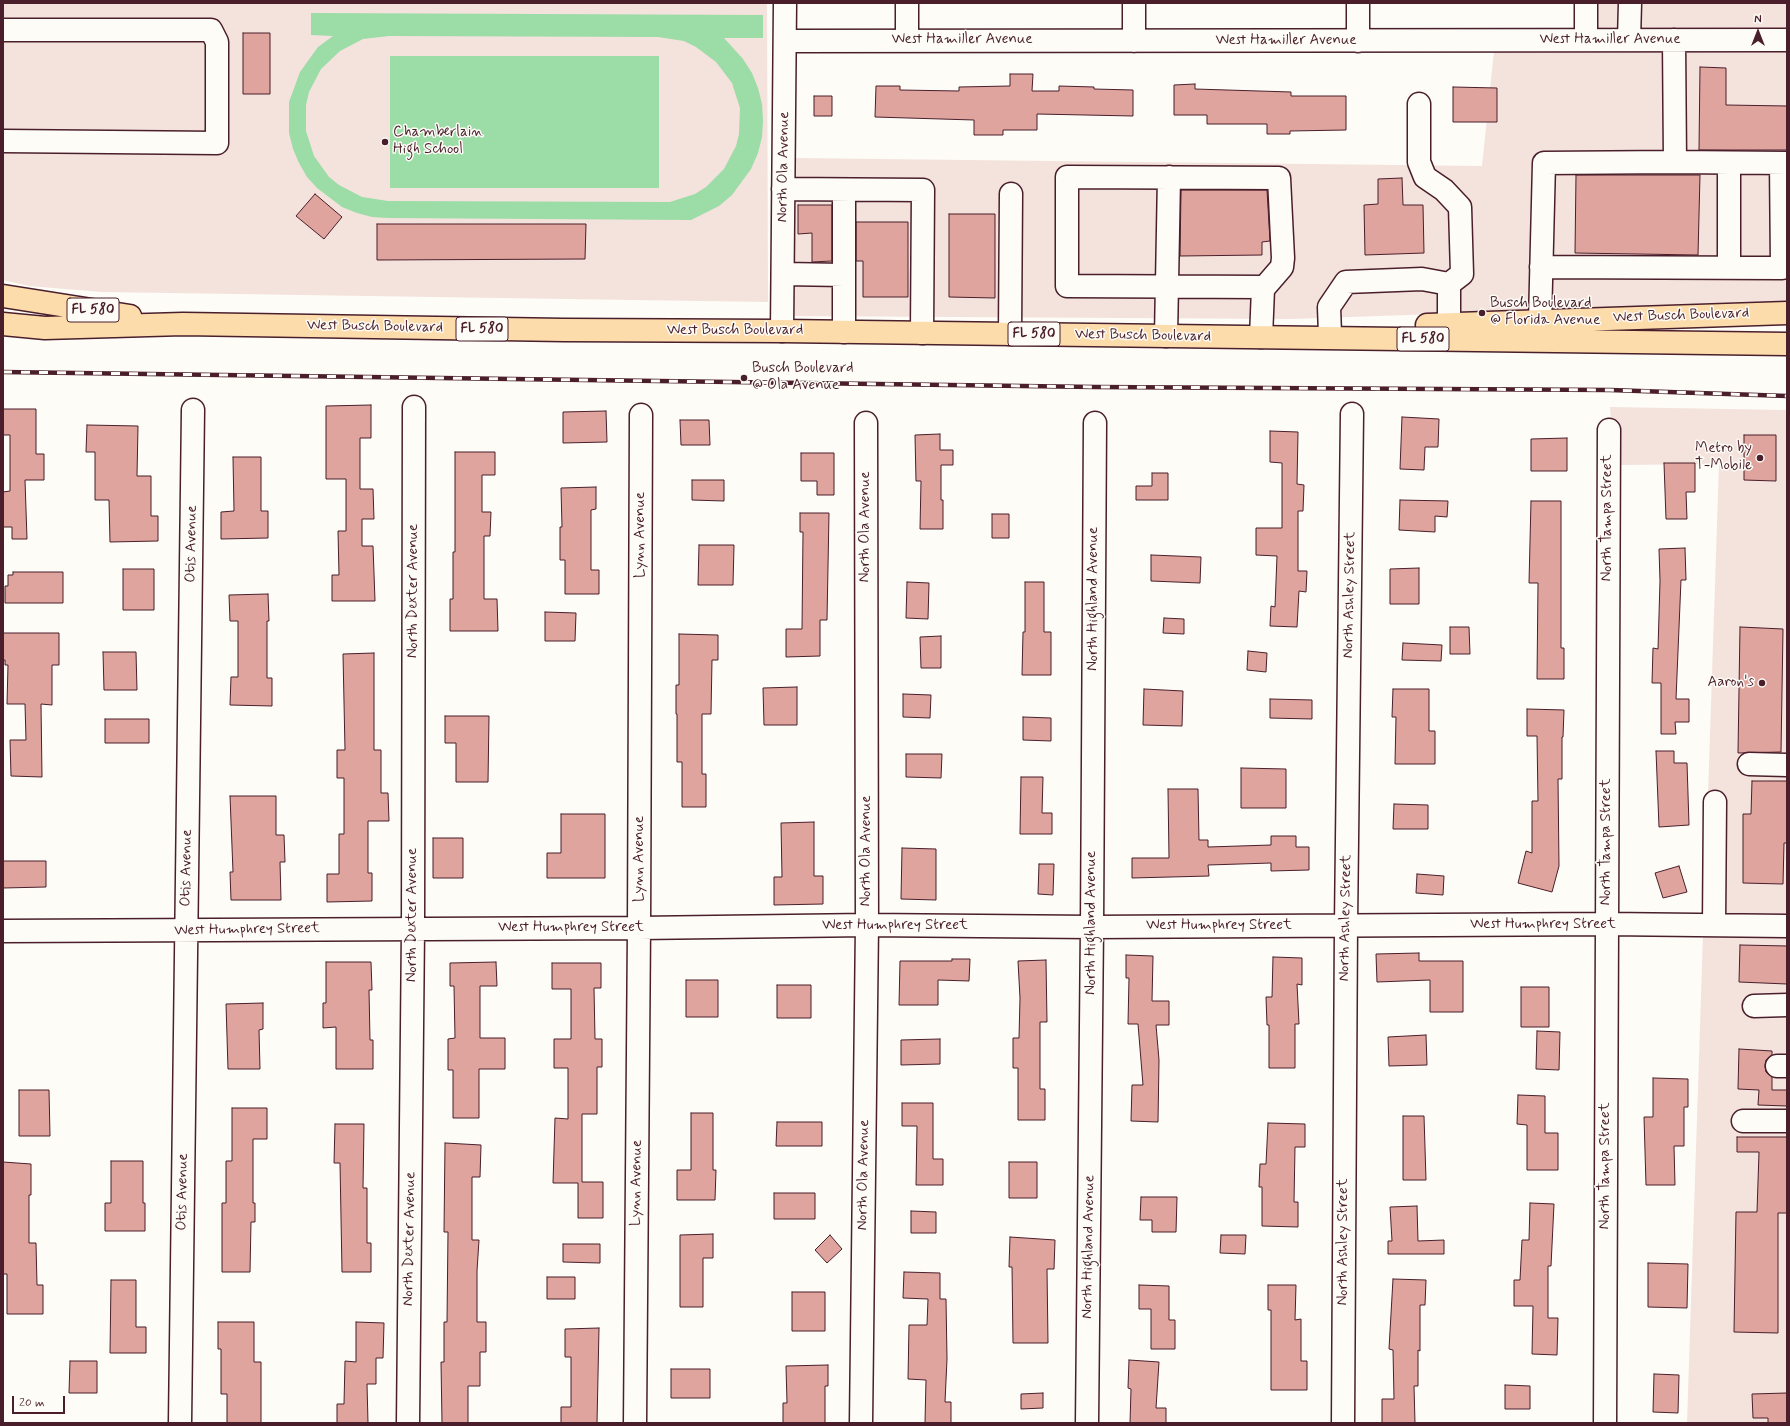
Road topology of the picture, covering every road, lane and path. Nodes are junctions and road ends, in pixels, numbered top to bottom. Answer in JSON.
{"nodes":[{"id":1,"x":785,"y":3,"type":"edge"},
{"id":2,"x":907,"y":3,"type":"edge"},
{"id":3,"x":1134,"y":3,"type":"edge"},
{"id":4,"x":1358,"y":3,"type":"edge"},
{"id":5,"x":1586,"y":3,"type":"edge"},
{"id":6,"x":1630,"y":3,"type":"edge"},
{"id":7,"x":3,"y":30,"type":"edge"},
{"id":8,"x":907,"y":40,"type":"junction"},
{"id":9,"x":1586,"y":40,"type":"junction"},
{"id":10,"x":1629,"y":40,"type":"junction"},
{"id":11,"x":1674,"y":40,"type":"junction"},
{"id":12,"x":1787,"y":40,"type":"edge"},
{"id":13,"x":785,"y":41,"type":"junction"},
{"id":14,"x":1134,"y":41,"type":"junction"},
{"id":15,"x":1358,"y":41,"type":"junction"},
{"id":16,"x":1419,"y":104,"type":"dead end"},
{"id":17,"x":3,"y":141,"type":"edge"},
{"id":18,"x":1675,"y":162,"type":"junction"},
{"id":19,"x":1729,"y":162,"type":"junction"},
{"id":20,"x":1784,"y":163,"type":"edge"},
{"id":21,"x":1169,"y":177,"type":"junction"},
{"id":22,"x":784,"y":189,"type":"junction"},
{"id":23,"x":844,"y":190,"type":"junction"},
{"id":24,"x":1011,"y":194,"type":"dead end"},
{"id":25,"x":1541,"y":267,"type":"junction"},
{"id":26,"x":1729,"y":267,"type":"junction"},
{"id":27,"x":783,"y":274,"type":"junction"},
{"id":28,"x":844,"y":275,"type":"junction"},
{"id":29,"x":1449,"y":284,"type":"junction"},
{"id":30,"x":1167,"y":286,"type":"junction"},
{"id":31,"x":1264,"y":286,"type":"junction"},
{"id":32,"x":3,"y":296,"type":"edge"},
{"id":33,"x":1787,"y":313,"type":"edge"},
{"id":34,"x":1540,"y":321,"type":"junction"},
{"id":35,"x":3,"y":324,"type":"edge"},
{"id":36,"x":183,"y":324,"type":"junction"},
{"id":37,"x":1449,"y":324,"type":"junction"},
{"id":38,"x":782,"y":331,"type":"junction"},
{"id":39,"x":844,"y":332,"type":"junction"},
{"id":40,"x":922,"y":333,"type":"junction"},
{"id":41,"x":1010,"y":334,"type":"junction"},
{"id":42,"x":1330,"y":334,"type":"junction"},
{"id":43,"x":1166,"y":336,"type":"junction"},
{"id":44,"x":1260,"y":337,"type":"junction"},
{"id":45,"x":1287,"y":337,"type":"junction"},
{"id":46,"x":1787,"y":344,"type":"edge"},
{"id":47,"x":414,"y":407,"type":"dead end"},
{"id":48,"x":193,"y":410,"type":"dead end"},
{"id":49,"x":1352,"y":414,"type":"dead end"},
{"id":50,"x":641,"y":415,"type":"dead end"},
{"id":51,"x":1095,"y":422,"type":"dead end"},
{"id":52,"x":866,"y":423,"type":"dead end"},
{"id":53,"x":1609,"y":430,"type":"dead end"},
{"id":54,"x":1749,"y":764,"type":"dead end"},
{"id":55,"x":1787,"y":765,"type":"edge"},
{"id":56,"x":1715,"y":802,"type":"dead end"},
{"id":57,"x":1607,"y":924,"type":"junction"},
{"id":58,"x":1346,"y":925,"type":"junction"},
{"id":59,"x":1714,"y":925,"type":"junction"},
{"id":60,"x":867,"y":926,"type":"junction"},
{"id":61,"x":1787,"y":926,"type":"edge"},
{"id":62,"x":1092,"y":927,"type":"junction"},
{"id":63,"x":639,"y":928,"type":"junction"},
{"id":64,"x":413,"y":929,"type":"junction"},
{"id":65,"x":3,"y":931,"type":"edge"},
{"id":66,"x":186,"y":931,"type":"junction"},
{"id":67,"x":1787,"y":1005,"type":"edge"},
{"id":68,"x":1754,"y":1006,"type":"dead end"},
{"id":69,"x":1743,"y":1121,"type":"dead end"},
{"id":70,"x":1787,"y":1121,"type":"edge"},
{"id":71,"x":180,"y":1423,"type":"edge"},
{"id":72,"x":408,"y":1423,"type":"edge"},
{"id":73,"x":635,"y":1423,"type":"edge"},
{"id":74,"x":861,"y":1423,"type":"edge"},
{"id":75,"x":1087,"y":1423,"type":"edge"},
{"id":76,"x":1343,"y":1423,"type":"edge"},
{"id":77,"x":1605,"y":1423,"type":"edge"}],
"edges":[{"from":1,"to":13,"type":"street","name":"North Ola Avenue"},
{"from":2,"to":8,"type":"street"},
{"from":3,"to":14,"type":"street"},
{"from":4,"to":15,"type":"street"},
{"from":5,"to":9,"type":"street"},
{"from":6,"to":10,"type":"street"},
{"from":7,"to":17,"type":"street"},
{"from":8,"to":13,"type":"street","name":"West Hamiller Avenue"},
{"from":8,"to":14,"type":"street","name":"West Hamiller Avenue"},
{"from":9,"to":10,"type":"street","name":"West Hamiller Avenue"},
{"from":9,"to":15,"type":"street","name":"West Hamiller Avenue"},
{"from":10,"to":11,"type":"street","name":"West Hamiller Avenue"},
{"from":11,"to":12,"type":"street","name":"West Hamiller Avenue"},
{"from":11,"to":18,"type":"street"},
{"from":13,"to":22,"type":"street","name":"North Ola Avenue"},
{"from":14,"to":15,"type":"street","name":"West Hamiller Avenue"},
{"from":16,"to":29,"type":"street"},
{"from":18,"to":19,"type":"street"},
{"from":18,"to":25,"type":"street"},
{"from":19,"to":20,"type":"street"},
{"from":19,"to":26,"type":"street"},
{"from":20,"to":26,"type":"street"},
{"from":21,"to":30,"type":"street"},
{"from":21,"to":30,"type":"street"},
{"from":21,"to":31,"type":"street"},
{"from":22,"to":23,"type":"street"},
{"from":22,"to":27,"type":"street","name":"North Ola Avenue"},
{"from":23,"to":28,"type":"street"},
{"from":23,"to":40,"type":"street"},
{"from":24,"to":41,"type":"street"},
{"from":25,"to":26,"type":"street"},
{"from":25,"to":34,"type":"street"},
{"from":27,"to":28,"type":"street"},
{"from":27,"to":38,"type":"street","name":"North Ola Avenue"},
{"from":28,"to":39,"type":"street"},
{"from":29,"to":37,"type":"street"},
{"from":29,"to":42,"type":"street"},
{"from":30,"to":31,"type":"street"},
{"from":30,"to":43,"type":"street"},
{"from":31,"to":44,"type":"street"},
{"from":32,"to":36,"type":"main road","name":"West Busch Boulevard","number":"FL 580"},
{"from":33,"to":34,"type":"main road","name":"West Busch Boulevard","number":"FL 580"},
{"from":34,"to":37,"type":"main road","name":"West Busch Boulevard","number":"FL 580"},
{"from":35,"to":36,"type":"main road","name":"West Busch Boulevard","number":"FL 580"},
{"from":36,"to":38,"type":"main road","name":"West Busch Boulevard","number":"FL 580"},
{"from":37,"to":42,"type":"main road","name":"West Busch Boulevard","number":"FL 580"},
{"from":38,"to":39,"type":"main road","name":"West Busch Boulevard","number":"FL 580"},
{"from":39,"to":40,"type":"main road","name":"West Busch Boulevard","number":"FL 580"},
{"from":40,"to":41,"type":"main road","name":"West Busch Boulevard","number":"FL 580"},
{"from":41,"to":43,"type":"main road","name":"West Busch Boulevard","number":"FL 580"},
{"from":42,"to":45,"type":"main road","name":"West Busch Boulevard","number":"FL 580"},
{"from":43,"to":44,"type":"main road","name":"West Busch Boulevard","number":"FL 580"},
{"from":44,"to":45,"type":"main road","name":"West Busch Boulevard","number":"FL 580"},
{"from":45,"to":46,"type":"main road","name":"West Busch Boulevard","number":"FL 580"},
{"from":47,"to":64,"type":"street","name":"North Dexter Avenue"},
{"from":48,"to":66,"type":"street","name":"Otis Avenue"},
{"from":49,"to":58,"type":"street","name":"North Ashley Street"},
{"from":50,"to":63,"type":"street","name":"Lynn Avenue"},
{"from":51,"to":62,"type":"street","name":"North Highland Avenue"},
{"from":52,"to":60,"type":"street","name":"North Ola Avenue"},
{"from":53,"to":57,"type":"street","name":"North Tampa Street"},
{"from":54,"to":55,"type":"street"},
{"from":56,"to":59,"type":"street"},
{"from":57,"to":58,"type":"street","name":"West Humphrey Street"},
{"from":57,"to":59,"type":"street","name":"West Humphrey Street"},
{"from":57,"to":77,"type":"street","name":"North Tampa Street"},
{"from":58,"to":62,"type":"street","name":"West Humphrey Street"},
{"from":58,"to":76,"type":"street","name":"North Ashley Street"},
{"from":59,"to":61,"type":"street","name":"West Humphrey Street"},
{"from":60,"to":62,"type":"street","name":"West Humphrey Street"},
{"from":60,"to":63,"type":"street","name":"West Humphrey Street"},
{"from":60,"to":74,"type":"street","name":"North Ola Avenue"},
{"from":62,"to":75,"type":"street","name":"North Highland Avenue"},
{"from":63,"to":64,"type":"street","name":"West Humphrey Street"},
{"from":63,"to":73,"type":"street","name":"Lynn Avenue"},
{"from":64,"to":66,"type":"street","name":"West Humphrey Street"},
{"from":64,"to":72,"type":"street","name":"North Dexter Avenue"},
{"from":65,"to":66,"type":"street","name":"West Humphrey Street"},
{"from":66,"to":71,"type":"street","name":"Otis Avenue"},
{"from":67,"to":68,"type":"street"},
{"from":69,"to":70,"type":"street"}]}
